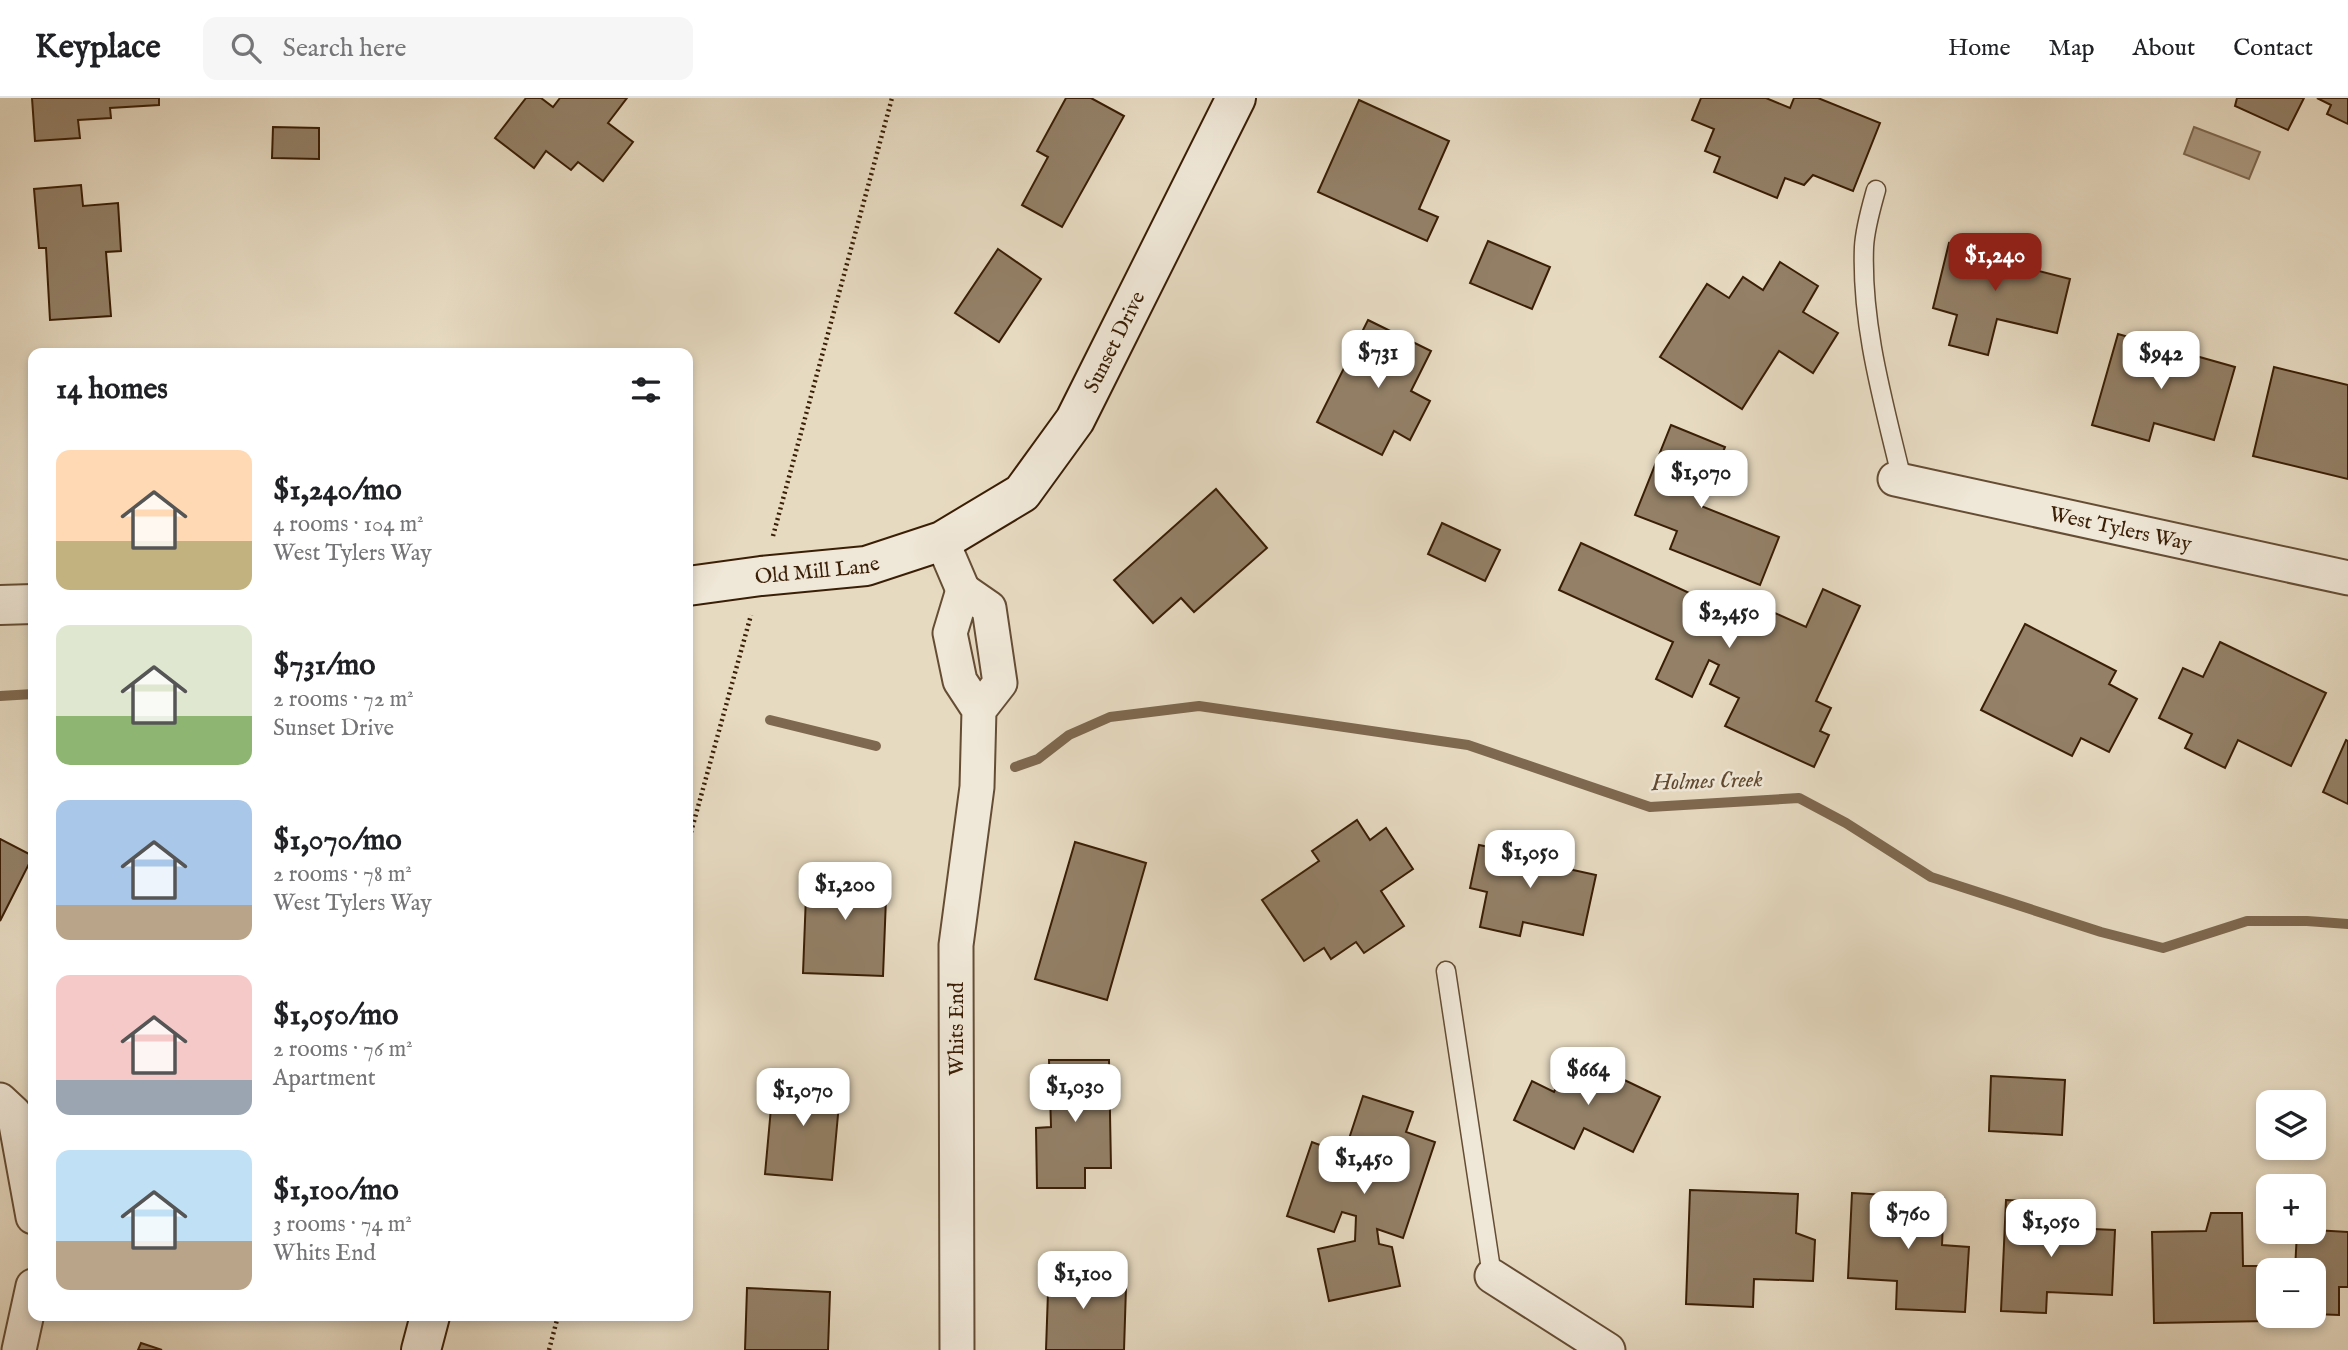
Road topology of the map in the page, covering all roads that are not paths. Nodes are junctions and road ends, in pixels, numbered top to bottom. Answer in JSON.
{"nodes":[{"id":1,"x":1236,"y":98,"type":"edge"},
{"id":2,"x":1876,"y":190,"type":"dead end"},
{"id":3,"x":1899,"y":479,"type":"joint"},
{"id":4,"x":943,"y":541,"type":"junction"},
{"id":5,"x":2348,"y":578,"type":"edge"},
{"id":6,"x":693,"y":585,"type":"edge"},
{"id":7,"x":28,"y":604,"type":"edge"},
{"id":8,"x":0,"y":605,"type":"edge"},
{"id":9,"x":1446,"y":971,"type":"dead end"},
{"id":10,"x":0,"y":1100,"type":"edge"},
{"id":11,"x":28,"y":1190,"type":"edge"},
{"id":12,"x":1492,"y":1276,"type":"joint"},
{"id":13,"x":28,"y":1309,"type":"edge"},
{"id":14,"x":429,"y":1321,"type":"edge"},
{"id":15,"x":19,"y":1350,"type":"edge"},
{"id":16,"x":421,"y":1350,"type":"edge"},
{"id":17,"x":957,"y":1350,"type":"edge"},
{"id":18,"x":1608,"y":1350,"type":"edge"}],
"edges":[{"from":1,"to":4,"type":"main road","name":"Sunset Drive"},
{"from":2,"to":3,"type":"lane"},
{"from":3,"to":5,"type":"street","name":"West Tylers Way"},
{"from":4,"to":6,"type":"main road","name":"Old Mill Lane"},
{"from":4,"to":17,"type":"street","name":"Whits End"},
{"from":7,"to":8,"type":"main road"},
{"from":9,"to":12,"type":"lane"},
{"from":10,"to":11,"type":"street"},
{"from":12,"to":18,"type":"street"},
{"from":13,"to":15,"type":"street"},
{"from":14,"to":16,"type":"main road"}]}
